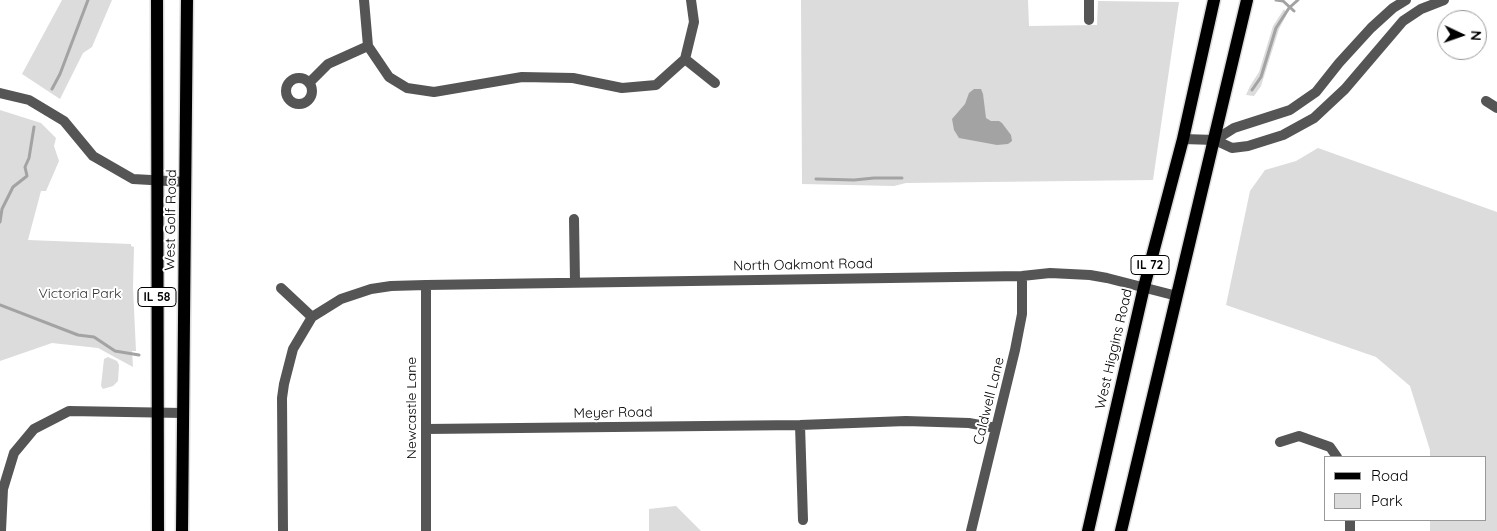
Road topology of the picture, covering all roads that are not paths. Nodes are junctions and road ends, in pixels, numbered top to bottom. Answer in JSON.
{"nodes":[{"id":1,"x":157,"y":0,"type":"edge"},
{"id":2,"x":187,"y":0,"type":"edge"},
{"id":3,"x":364,"y":0,"type":"edge"},
{"id":4,"x":692,"y":0,"type":"edge"},
{"id":5,"x":1088,"y":0,"type":"edge"},
{"id":6,"x":1214,"y":0,"type":"edge"},
{"id":7,"x":1247,"y":0,"type":"edge"},
{"id":8,"x":1406,"y":0,"type":"edge"},
{"id":9,"x":1444,"y":0,"type":"edge"},
{"id":10,"x":1089,"y":20,"type":"dead end"},
{"id":11,"x":368,"y":46,"type":"junction"},
{"id":12,"x":685,"y":59,"type":"junction"},
{"id":13,"x":309,"y":83,"type":"dead end"},
{"id":14,"x":714,"y":83,"type":"dead end"},
{"id":15,"x":0,"y":93,"type":"edge"},
{"id":16,"x":1486,"y":101,"type":"dead end"},
{"id":17,"x":1497,"y":108,"type":"edge"},
{"id":18,"x":1183,"y":139,"type":"junction"},
{"id":19,"x":1215,"y":140,"type":"junction"},
{"id":20,"x":157,"y":180,"type":"junction"},
{"id":21,"x":186,"y":182,"type":"junction"},
{"id":22,"x":574,"y":219,"type":"dead end"},
{"id":23,"x":1022,"y":276,"type":"junction"},
{"id":24,"x":575,"y":282,"type":"junction"},
{"id":25,"x":426,"y":285,"type":"junction"},
{"id":26,"x":1144,"y":287,"type":"junction"},
{"id":27,"x":281,"y":288,"type":"dead end"},
{"id":28,"x":1177,"y":296,"type":"junction"},
{"id":29,"x":312,"y":317,"type":"junction"},
{"id":30,"x":158,"y":413,"type":"junction"},
{"id":31,"x":183,"y":413,"type":"junction"},
{"id":32,"x":800,"y":425,"type":"junction"},
{"id":33,"x":996,"y":428,"type":"junction"},
{"id":34,"x":426,"y":429,"type":"junction"},
{"id":35,"x":1280,"y":442,"type":"dead end"},
{"id":36,"x":1336,"y":456,"type":"edge"},
{"id":37,"x":802,"y":520,"type":"dead end"},
{"id":38,"x":1,"y":531,"type":"edge"},
{"id":39,"x":158,"y":531,"type":"edge"},
{"id":40,"x":182,"y":531,"type":"edge"},
{"id":41,"x":283,"y":531,"type":"edge"},
{"id":42,"x":426,"y":531,"type":"edge"},
{"id":43,"x":971,"y":531,"type":"edge"},
{"id":44,"x":1088,"y":531,"type":"edge"},
{"id":45,"x":1121,"y":531,"type":"edge"}],
"edges":[{"from":1,"to":20,"type":"main road","name":"West Golf Road","number":"IL 58"},
{"from":2,"to":21,"type":"main road","name":"West Golf Road","number":"IL 58"},
{"from":3,"to":11,"type":"street"},
{"from":4,"to":12,"type":"street"},
{"from":5,"to":10,"type":"street"},
{"from":6,"to":18,"type":"main road","name":"West Higgins Road","number":"IL 72"},
{"from":7,"to":19,"type":"main road","number":"IL 72"},
{"from":8,"to":19,"type":"street"},
{"from":9,"to":19,"type":"street"},
{"from":11,"to":12,"type":"street"},
{"from":11,"to":13,"type":"street"},
{"from":12,"to":14,"type":"street"},
{"from":15,"to":20,"type":"street"},
{"from":16,"to":17,"type":"street"},
{"from":18,"to":19,"type":"street"},
{"from":18,"to":26,"type":"main road","name":"West Higgins Road","number":"IL 72"},
{"from":19,"to":28,"type":"main road","number":"IL 72"},
{"from":20,"to":21,"type":"street"},
{"from":20,"to":30,"type":"main road","name":"West Golf Road","number":"IL 58"},
{"from":21,"to":31,"type":"main road","name":"West Golf Road","number":"IL 58"},
{"from":22,"to":24,"type":"street"},
{"from":23,"to":24,"type":"street","name":"North Oakmont Road"},
{"from":23,"to":26,"type":"street","name":"North Oakmont Road"},
{"from":23,"to":33,"type":"street","name":"Caldwell Lane"},
{"from":24,"to":25,"type":"street","name":"North Oakmont Road"},
{"from":25,"to":29,"type":"street","name":"North Oakmont Road"},
{"from":25,"to":34,"type":"street","name":"Newcastle Lane"},
{"from":26,"to":28,"type":"street","name":"North Oakmont Road"},
{"from":26,"to":44,"type":"main road","name":"West Higgins Road","number":"IL 72"},
{"from":27,"to":29,"type":"street"},
{"from":28,"to":45,"type":"main road","number":"IL 72"},
{"from":29,"to":41,"type":"street"},
{"from":30,"to":31,"type":"street"},
{"from":30,"to":38,"type":"street"},
{"from":30,"to":39,"type":"main road","name":"West Golf Road","number":"IL 58"},
{"from":31,"to":40,"type":"main road","name":"West Golf Road","number":"IL 58"},
{"from":32,"to":33,"type":"street","name":"Meyer Road"},
{"from":32,"to":34,"type":"street","name":"Meyer Road"},
{"from":32,"to":37,"type":"street"},
{"from":33,"to":43,"type":"street","name":"Caldwell Lane"},
{"from":34,"to":42,"type":"street","name":"Newcastle Lane"},
{"from":35,"to":36,"type":"street"}]}
